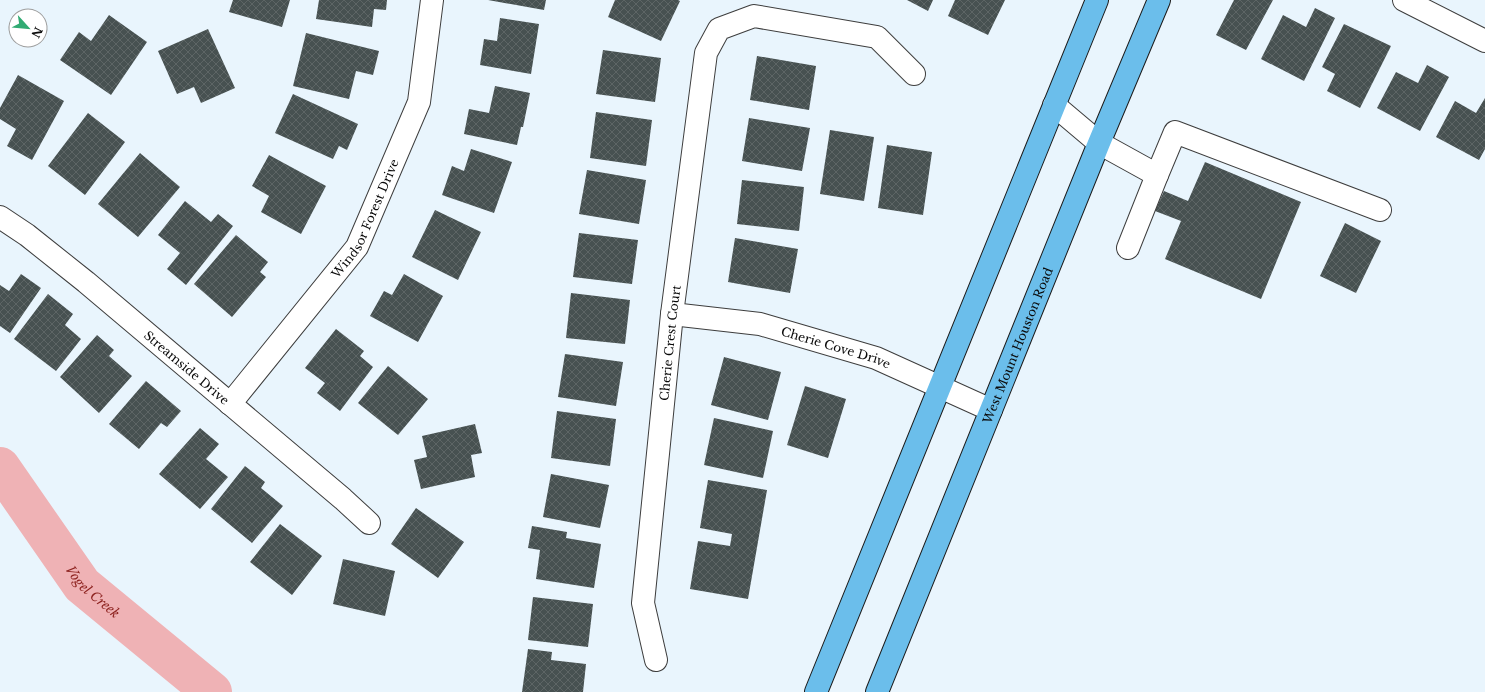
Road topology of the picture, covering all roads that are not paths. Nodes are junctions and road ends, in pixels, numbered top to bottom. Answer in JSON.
{"nodes":[{"id":1,"x":432,"y":0,"type":"edge"},
{"id":2,"x":1097,"y":0,"type":"edge"},
{"id":3,"x":1159,"y":0,"type":"edge"},
{"id":4,"x":1404,"y":0,"type":"edge"},
{"id":5,"x":1485,"y":42,"type":"edge"},
{"id":6,"x":914,"y":74,"type":"dead end"},
{"id":7,"x":1054,"y":105,"type":"junction"},
{"id":8,"x":1099,"y":143,"type":"junction"},
{"id":9,"x":1157,"y":175,"type":"junction"},
{"id":10,"x":1380,"y":210,"type":"dead end"},
{"id":11,"x":0,"y":217,"type":"edge"},
{"id":12,"x":1128,"y":248,"type":"dead end"},
{"id":13,"x":672,"y":314,"type":"junction"},
{"id":14,"x":939,"y":386,"type":"junction"},
{"id":15,"x":230,"y":404,"type":"junction"},
{"id":16,"x":991,"y":410,"type":"junction"},
{"id":17,"x":369,"y":523,"type":"dead end"},
{"id":18,"x":656,"y":660,"type":"dead end"},
{"id":19,"x":816,"y":692,"type":"edge"},
{"id":20,"x":877,"y":692,"type":"edge"}],
"edges":[{"from":1,"to":15,"type":"street","name":"Windsor Forest Drive"},
{"from":2,"to":7,"type":"main road"},
{"from":3,"to":8,"type":"main road","name":"West Mount Houston Road"},
{"from":4,"to":5,"type":"street"},
{"from":6,"to":13,"type":"street","name":"Cherie Crest Court"},
{"from":7,"to":8,"type":"street"},
{"from":7,"to":14,"type":"main road"},
{"from":8,"to":9,"type":"street"},
{"from":8,"to":16,"type":"main road","name":"West Mount Houston Road"},
{"from":9,"to":10,"type":"street"},
{"from":9,"to":12,"type":"street"},
{"from":11,"to":15,"type":"street","name":"Streamside Drive"},
{"from":13,"to":14,"type":"street","name":"Cherie Cove Drive"},
{"from":13,"to":18,"type":"street","name":"Cherie Crest Court"},
{"from":14,"to":16,"type":"street","name":"Cherie Cove Drive"},
{"from":14,"to":19,"type":"main road"},
{"from":15,"to":17,"type":"street","name":"Streamside Drive"},
{"from":16,"to":20,"type":"main road","name":"West Mount Houston Road"}]}
